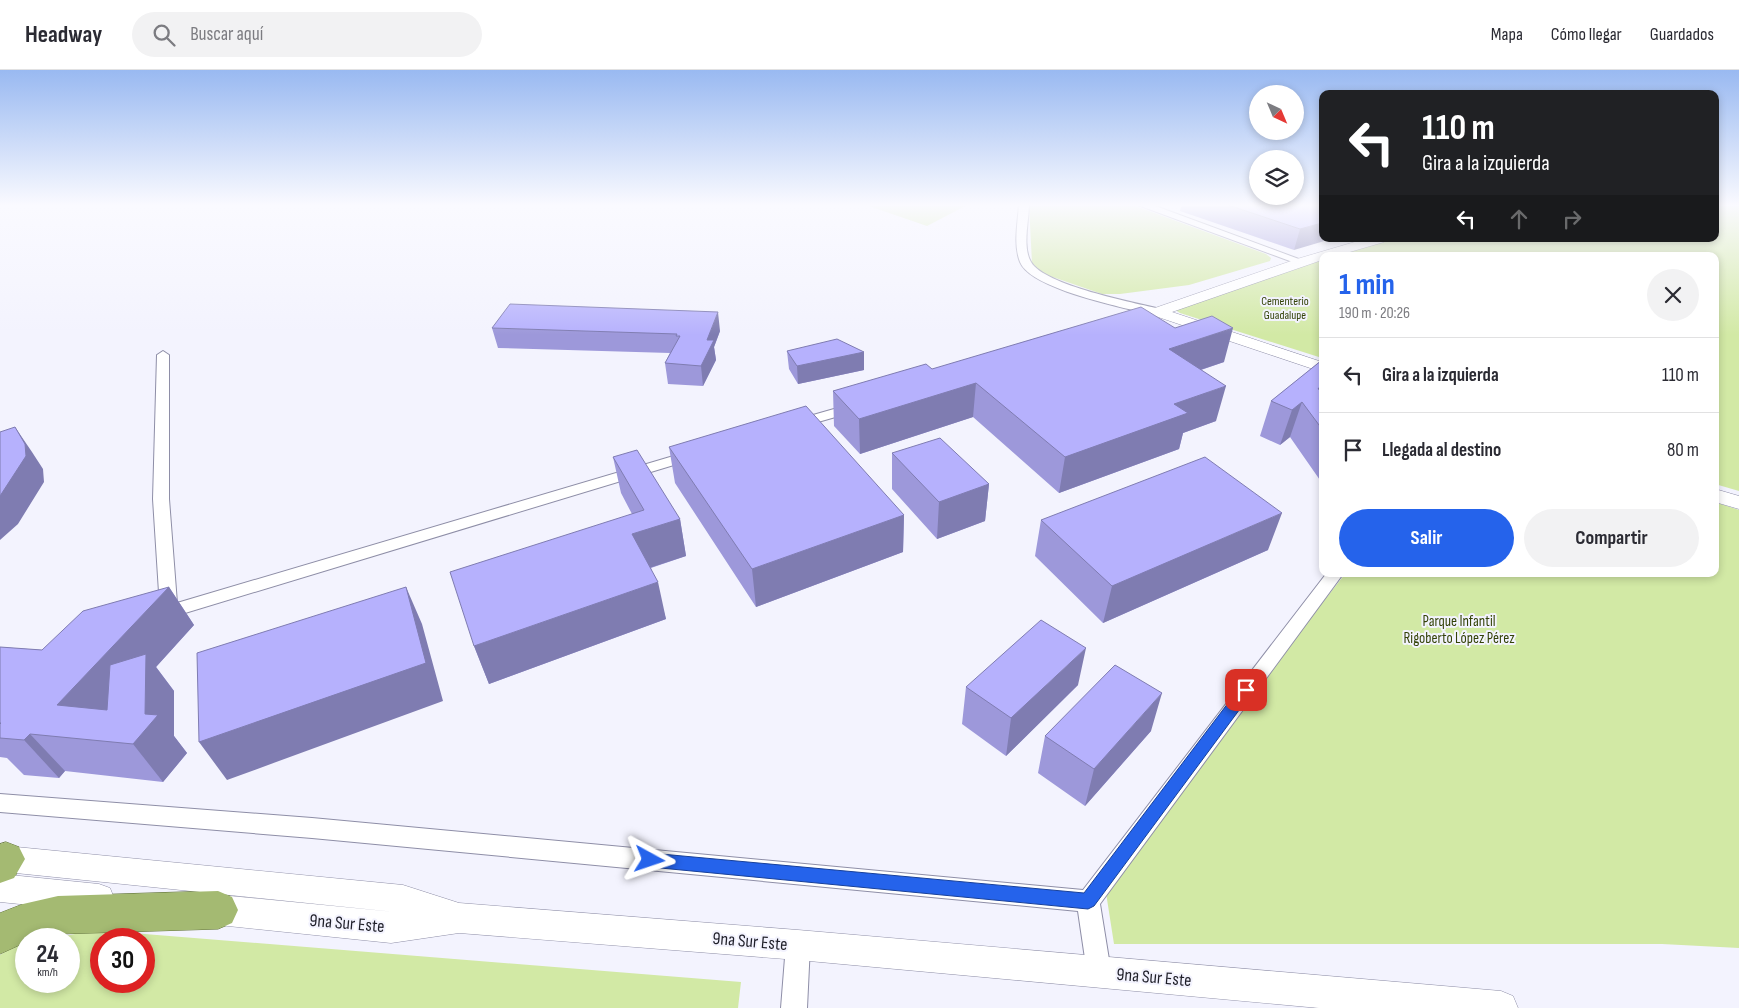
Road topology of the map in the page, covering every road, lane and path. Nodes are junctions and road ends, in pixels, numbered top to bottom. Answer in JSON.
{"nodes":[{"id":1,"x":1023,"y":248,"type":"edge"},
{"id":2,"x":1262,"y":248,"type":"edge"},
{"id":3,"x":1350,"y":248,"type":"edge"},
{"id":4,"x":1335,"y":252,"type":"edge"},
{"id":5,"x":1319,"y":257,"type":"edge"},
{"id":6,"x":1302,"y":262,"type":"junction"},
{"id":7,"x":1157,"y":312,"type":"junction"},
{"id":8,"x":1136,"y":321,"type":"edge"},
{"id":9,"x":163,"y":355,"type":"dead end"},
{"id":10,"x":1319,"y":366,"type":"edge"},
{"id":11,"x":868,"y":403,"type":"edge"},
{"id":12,"x":783,"y":428,"type":"edge"},
{"id":13,"x":708,"y":450,"type":"edge"},
{"id":14,"x":1719,"y":497,"type":"edge"},
{"id":15,"x":1739,"y":503,"type":"edge"},
{"id":16,"x":1332,"y":577,"type":"edge"},
{"id":17,"x":169,"y":611,"type":"junction"},
{"id":18,"x":150,"y":617,"type":"edge"},
{"id":19,"x":0,"y":802,"type":"edge"},
{"id":20,"x":1,"y":868,"type":"edge"},
{"id":21,"x":1088,"y":901,"type":"junction"},
{"id":22,"x":218,"y":910,"type":"junction"},
{"id":23,"x":460,"y":918,"type":"junction"},
{"id":24,"x":0,"y":934,"type":"edge"},
{"id":25,"x":798,"y":945,"type":"junction"},
{"id":26,"x":1099,"y":972,"type":"junction"},
{"id":27,"x":794,"y":1008,"type":"edge"},
{"id":28,"x":1501,"y":1008,"type":"edge"}],
"edges":[{"from":1,"to":7,"type":"street"},
{"from":2,"to":6,"type":"street"},
{"from":3,"to":4,"type":"street"},
{"from":5,"to":6,"type":"street"},
{"from":6,"to":7,"type":"street"},
{"from":7,"to":8,"type":"street"},
{"from":7,"to":10,"type":"street"},
{"from":9,"to":17,"type":"street"},
{"from":11,"to":12,"type":"street"},
{"from":13,"to":17,"type":"street"},
{"from":14,"to":15,"type":"street"},
{"from":16,"to":21,"type":"street"},
{"from":17,"to":18,"type":"street"},
{"from":19,"to":21,"type":"street"},
{"from":20,"to":22,"type":"street","name":"9na Sur Este"},
{"from":20,"to":23,"type":"street"},
{"from":21,"to":26,"type":"street"},
{"from":22,"to":23,"type":"street","name":"9na Sur Este"},
{"from":22,"to":24,"type":"highway"},
{"from":23,"to":25,"type":"street","name":"9na Sur Este"},
{"from":25,"to":26,"type":"street","name":"9na Sur Este"},
{"from":25,"to":27,"type":"street"},
{"from":26,"to":28,"type":"street","name":"9na Sur Este"}]}
